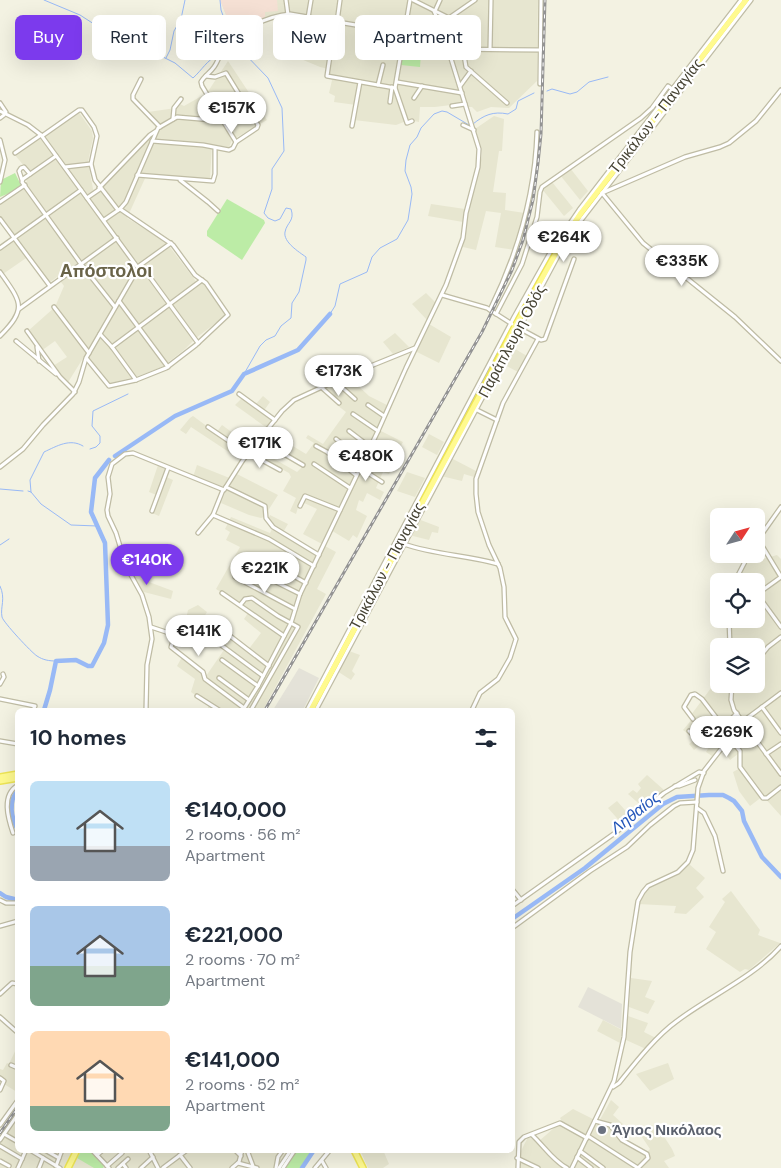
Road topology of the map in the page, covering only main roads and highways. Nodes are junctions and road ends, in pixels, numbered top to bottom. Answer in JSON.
{"nodes":[{"id":1,"x":746,"y":0,"type":"edge"},
{"id":2,"x":312,"y":708,"type":"edge"},
{"id":3,"x":15,"y":776,"type":"edge"},
{"id":4,"x":0,"y":779,"type":"edge"},
{"id":5,"x":76,"y":1153,"type":"edge"},
{"id":6,"x":356,"y":1153,"type":"edge"},
{"id":7,"x":68,"y":1168,"type":"edge"},
{"id":8,"x":363,"y":1168,"type":"edge"}],
"edges":[{"from":1,"to":2,"type":"main road","name":"Τρικάλων - Παναγίας"},
{"from":3,"to":4,"type":"main road"},
{"from":5,"to":7,"type":"main road"},
{"from":6,"to":8,"type":"main road"}]}
